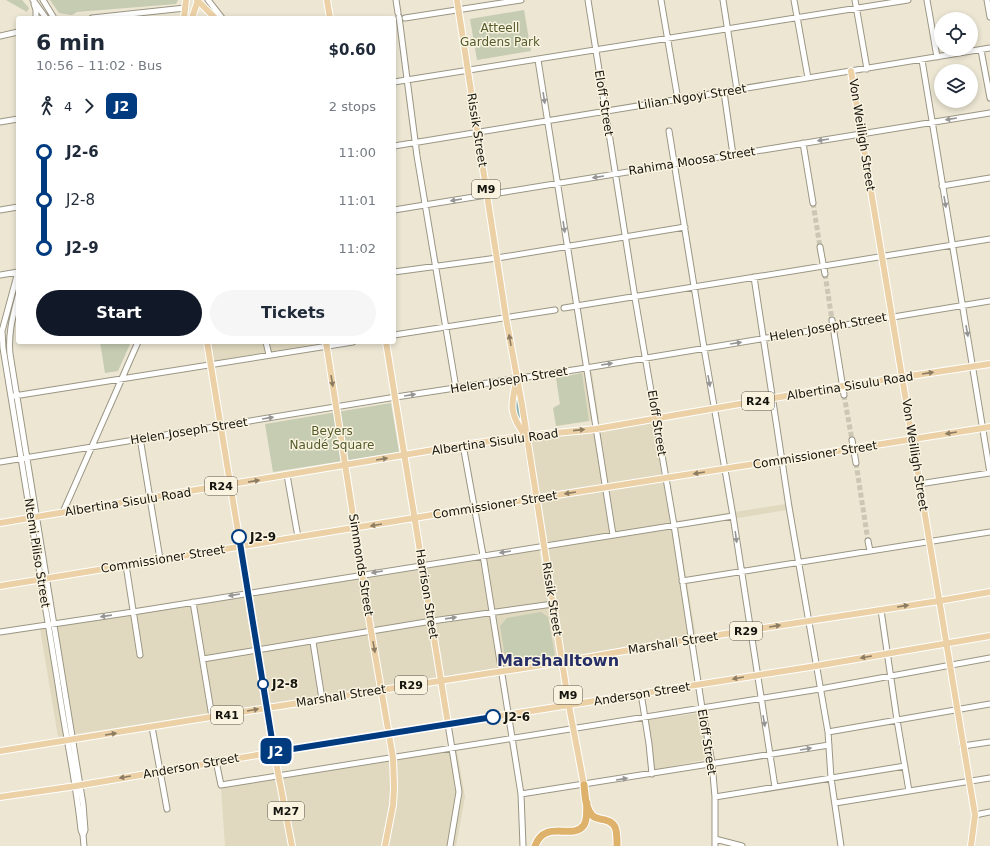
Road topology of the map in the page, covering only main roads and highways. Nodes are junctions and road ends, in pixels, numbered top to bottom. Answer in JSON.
{"nodes":[{"id":1,"x":186,"y":0,"type":"edge"},
{"id":2,"x":198,"y":0,"type":"edge"},
{"id":3,"x":328,"y":0,"type":"edge"},
{"id":4,"x":457,"y":0,"type":"edge"},
{"id":5,"x":184,"y":16,"type":"edge"},
{"id":6,"x":193,"y":16,"type":"edge"},
{"id":7,"x":213,"y":16,"type":"edge"},
{"id":8,"x":330,"y":16,"type":"edge"},
{"id":9,"x":851,"y":71,"type":"road end"},
{"id":10,"x":208,"y":344,"type":"edge"},
{"id":11,"x":327,"y":344,"type":"edge"},
{"id":12,"x":386,"y":344,"type":"edge"},
{"id":13,"x":990,"y":364,"type":"edge"},
{"id":14,"x":902,"y":377,"type":"junction"},
{"id":15,"x":516,"y":378,"type":"junction"},
{"id":16,"x":987,"y":427,"type":"edge"},
{"id":17,"x":526,"y":436,"type":"junction"},
{"id":18,"x":913,"y":439,"type":"junction"},
{"id":19,"x":405,"y":456,"type":"junction"},
{"id":20,"x":346,"y":465,"type":"junction"},
{"id":21,"x":230,"y":484,"type":"junction"},
{"id":22,"x":536,"y":499,"type":"junction"},
{"id":23,"x":415,"y":518,"type":"junction"},
{"id":24,"x":0,"y":523,"type":"edge"},
{"id":25,"x":355,"y":528,"type":"junction"},
{"id":26,"x":240,"y":547,"type":"junction"},
{"id":27,"x":0,"y":586,"type":"edge"},
{"id":28,"x":990,"y":592,"type":"edge"},
{"id":29,"x":939,"y":601,"type":"junction"},
{"id":30,"x":990,"y":636,"type":"edge"},
{"id":31,"x":946,"y":643,"type":"junction"},
{"id":32,"x":562,"y":661,"type":"junction"},
{"id":33,"x":441,"y":680,"type":"junction"},
{"id":34,"x":381,"y":690,"type":"junction"},
{"id":35,"x":569,"y":706,"type":"junction"},
{"id":36,"x":266,"y":708,"type":"junction"},
{"id":37,"x":448,"y":724,"type":"junction"},
{"id":38,"x":388,"y":733,"type":"junction"},
{"id":39,"x":0,"y":751,"type":"edge"},
{"id":40,"x":274,"y":752,"type":"junction"},
{"id":41,"x":584,"y":785,"type":"joint"},
{"id":42,"x":0,"y":797,"type":"edge"},
{"id":43,"x":587,"y":802,"type":"junction"},
{"id":44,"x":292,"y":846,"type":"edge"},
{"id":45,"x":385,"y":846,"type":"edge"},
{"id":46,"x":535,"y":846,"type":"edge"},
{"id":47,"x":617,"y":846,"type":"edge"},
{"id":48,"x":971,"y":846,"type":"edge"}],
"edges":[{"from":1,"to":5,"type":"main road"},
{"from":2,"to":6,"type":"main road"},
{"from":2,"to":7,"type":"main road"},
{"from":3,"to":8,"type":"main road"},
{"from":15,"to":4,"type":"main road","name":"Rissik Street","number":"M9","one_way":true},
{"from":9,"to":14,"type":"main road","name":"Von Weilligh Street"},
{"from":10,"to":21,"type":"main road","number":"M27"},
{"from":11,"to":20,"type":"main road","name":"Simmonds Street","one_way":true},
{"from":12,"to":19,"type":"main road","name":"Harrison Street"},
{"from":14,"to":13,"type":"main road","name":"Albertina Sisulu Road","number":"R24","one_way":true},
{"from":17,"to":14,"type":"main road","name":"Albertina Sisulu Road","number":"R24","one_way":true},
{"from":14,"to":18,"type":"main road","name":"Von Weilligh Street"},
{"from":15,"to":17,"type":"main road","name":"Rissik Street","number":"M9"},
{"from":15,"to":17,"type":"main road","name":"Rissik Street","number":"M9"},
{"from":16,"to":18,"type":"main road","name":"Commissioner Street","one_way":true},
{"from":17,"to":19,"type":"main road","name":"Albertina Sisulu Road","number":"R24"},
{"from":17,"to":22,"type":"main road","name":"Rissik Street","number":"M9"},
{"from":18,"to":22,"type":"main road","name":"Commissioner Street","one_way":true},
{"from":18,"to":29,"type":"main road","name":"Von Weilligh Street"},
{"from":20,"to":19,"type":"main road","name":"Albertina Sisulu Road","number":"R24","one_way":true},
{"from":19,"to":23,"type":"main road","name":"Harrison Street"},
{"from":21,"to":20,"type":"main road","name":"Albertina Sisulu Road","number":"R24","one_way":true},
{"from":20,"to":25,"type":"main road","name":"Simmonds Street"},
{"from":21,"to":24,"type":"main road","name":"Albertina Sisulu Road","number":"R24"},
{"from":21,"to":26,"type":"main road","number":"M27"},
{"from":22,"to":23,"type":"main road","name":"Commissioner Street"},
{"from":22,"to":32,"type":"main road","name":"Rissik Street","number":"M9"},
{"from":23,"to":25,"type":"main road","name":"Commissioner Street","one_way":true},
{"from":23,"to":33,"type":"main road","name":"Harrison Street"},
{"from":25,"to":26,"type":"main road","name":"Commissioner Street"},
{"from":25,"to":34,"type":"main road","name":"Simmonds Street","one_way":true},
{"from":26,"to":27,"type":"main road","name":"Commissioner Street"},
{"from":26,"to":36,"type":"main road","number":"M27"},
{"from":28,"to":29,"type":"main road","name":"Marshall Street","number":"R29"},
{"from":29,"to":31,"type":"main road","name":"Von Weilligh Street"},
{"from":32,"to":29,"type":"main road","name":"Marshall Street","number":"R29","one_way":true},
{"from":30,"to":31,"type":"main road","name":"Anderson Street"},
{"from":31,"to":35,"type":"main road","name":"Anderson Street","one_way":true},
{"from":31,"to":48,"type":"main road","name":"Von Weilligh Street"},
{"from":32,"to":33,"type":"main road","name":"Marshall Street","number":"R29"},
{"from":32,"to":35,"type":"main road","name":"Rissik Street","number":"M9"},
{"from":33,"to":34,"type":"main road","name":"Marshall Street","number":"R29"},
{"from":33,"to":37,"type":"main road","name":"Harrison Street"},
{"from":34,"to":36,"type":"main road","name":"Marshall Street","number":"R41"},
{"from":34,"to":38,"type":"main road","name":"Simmonds Street"},
{"from":35,"to":37,"type":"main road","name":"Anderson Street"},
{"from":35,"to":41,"type":"main road","name":"Rissik Street","number":"M9"},
{"from":39,"to":36,"type":"main road","name":"Marshall Street","number":"R41","one_way":true},
{"from":36,"to":40,"type":"main road","number":"M27"},
{"from":37,"to":38,"type":"main road","name":"Anderson Street"},
{"from":38,"to":40,"type":"main road","name":"Anderson Street"},
{"from":38,"to":45,"type":"main road","name":"Simmonds Street"},
{"from":40,"to":42,"type":"main road","name":"Anderson Street","one_way":true},
{"from":40,"to":44,"type":"main road","number":"M27"},
{"from":41,"to":43,"type":"highway"},
{"from":43,"to":46,"type":"highway"},
{"from":43,"to":47,"type":"highway"}]}
